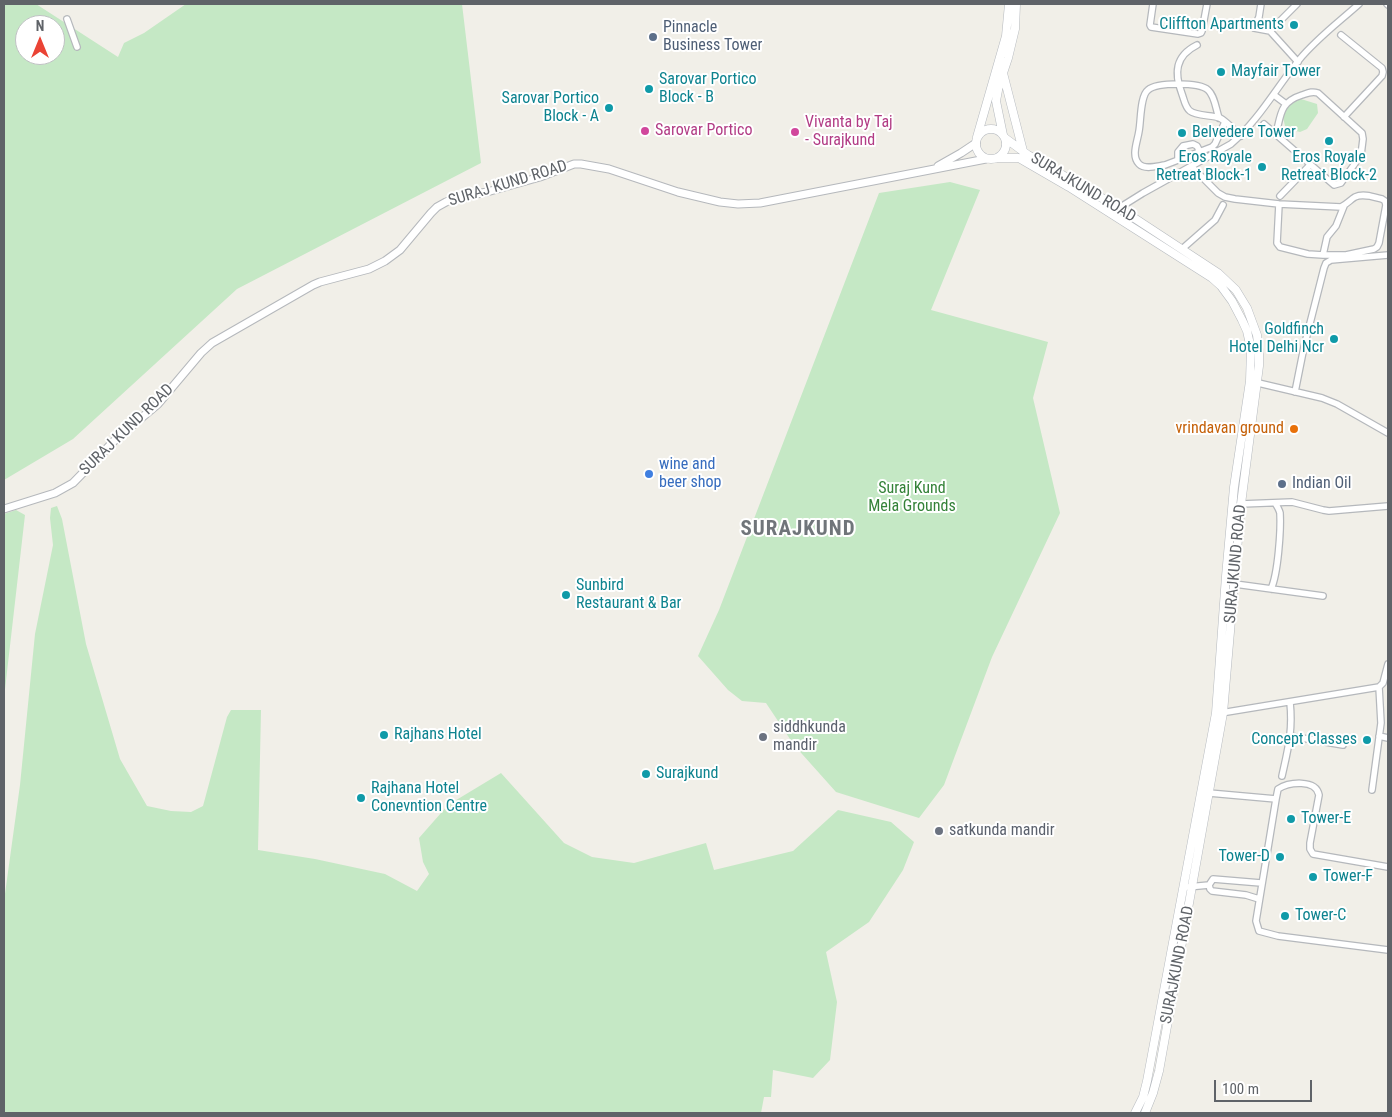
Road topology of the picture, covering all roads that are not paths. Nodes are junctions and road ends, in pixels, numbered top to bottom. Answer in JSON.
{"nodes":[{"id":1,"x":1010,"y":4,"type":"edge"},
{"id":2,"x":1016,"y":4,"type":"edge"},
{"id":3,"x":1152,"y":4,"type":"edge"},
{"id":4,"x":1207,"y":4,"type":"edge"},
{"id":5,"x":1261,"y":4,"type":"edge"},
{"id":6,"x":1358,"y":4,"type":"edge"},
{"id":7,"x":1294,"y":5,"type":"edge"},
{"id":8,"x":67,"y":19,"type":"dead end"},
{"id":9,"x":1270,"y":31,"type":"junction"},
{"id":10,"x":1341,"y":34,"type":"dead end"},
{"id":11,"x":1197,"y":45,"type":"dead end"},
{"id":12,"x":77,"y":47,"type":"dead end"},
{"id":13,"x":1298,"y":62,"type":"junction"},
{"id":14,"x":1003,"y":73,"type":"junction"},
{"id":15,"x":1179,"y":85,"type":"junction"},
{"id":16,"x":1274,"y":95,"type":"junction"},
{"id":17,"x":1286,"y":104,"type":"junction"},
{"id":18,"x":1344,"y":117,"type":"junction"},
{"id":19,"x":1219,"y":118,"type":"junction"},
{"id":20,"x":1225,"y":122,"type":"junction"},
{"id":21,"x":1264,"y":124,"type":"dead end"},
{"id":22,"x":1276,"y":134,"type":"junction"},
{"id":23,"x":1004,"y":136,"type":"junction"},
{"id":24,"x":1240,"y":136,"type":"junction"},
{"id":25,"x":976,"y":140,"type":"junction"},
{"id":26,"x":1024,"y":151,"type":"junction"},
{"id":27,"x":1200,"y":152,"type":"junction"},
{"id":28,"x":998,"y":158,"type":"junction"},
{"id":29,"x":986,"y":159,"type":"junction"},
{"id":30,"x":1178,"y":160,"type":"junction"},
{"id":31,"x":1310,"y":165,"type":"junction"},
{"id":32,"x":1192,"y":167,"type":"junction"},
{"id":33,"x":931,"y":170,"type":"junction"},
{"id":34,"x":1280,"y":196,"type":"dead end"},
{"id":35,"x":1279,"y":204,"type":"junction"},
{"id":36,"x":1223,"y":205,"type":"dead end"},
{"id":37,"x":1344,"y":206,"type":"junction"},
{"id":38,"x":1119,"y":208,"type":"junction"},
{"id":39,"x":1111,"y":213,"type":"junction"},
{"id":40,"x":1182,"y":249,"type":"junction"},
{"id":41,"x":1323,"y":255,"type":"junction"},
{"id":42,"x":1388,"y":255,"type":"edge"},
{"id":43,"x":1254,"y":382,"type":"junction"},
{"id":44,"x":1295,"y":392,"type":"junction"},
{"id":45,"x":1388,"y":433,"type":"edge"},
{"id":46,"x":1275,"y":503,"type":"junction"},
{"id":47,"x":1241,"y":504,"type":"junction"},
{"id":48,"x":1388,"y":506,"type":"edge"},
{"id":49,"x":4,"y":509,"type":"edge"},
{"id":50,"x":1234,"y":584,"type":"junction"},
{"id":51,"x":1271,"y":589,"type":"junction"},
{"id":52,"x":1324,"y":596,"type":"dead end"},
{"id":53,"x":1388,"y":664,"type":"edge"},
{"id":54,"x":1379,"y":687,"type":"junction"},
{"id":55,"x":1290,"y":702,"type":"junction"},
{"id":56,"x":1219,"y":713,"type":"junction"},
{"id":57,"x":1290,"y":736,"type":"junction"},
{"id":58,"x":1379,"y":736,"type":"junction"},
{"id":59,"x":1388,"y":738,"type":"edge"},
{"id":60,"x":1343,"y":745,"type":"dead end"},
{"id":61,"x":1282,"y":776,"type":"dead end"},
{"id":62,"x":1208,"y":778,"type":"junction"},
{"id":63,"x":1372,"y":790,"type":"dead end"},
{"id":64,"x":1209,"y":793,"type":"junction"},
{"id":65,"x":1276,"y":799,"type":"junction"},
{"id":66,"x":1388,"y":867,"type":"edge"},
{"id":67,"x":1261,"y":884,"type":"junction"},
{"id":68,"x":1209,"y":885,"type":"junction"},
{"id":69,"x":1184,"y":886,"type":"junction"},
{"id":70,"x":1193,"y":887,"type":"junction"},
{"id":71,"x":1259,"y":899,"type":"junction"},
{"id":72,"x":1388,"y":950,"type":"edge"},
{"id":73,"x":1135,"y":1113,"type":"edge"},
{"id":74,"x":1145,"y":1113,"type":"edge"}],
"edges":[{"from":1,"to":25,"type":"main road"},
{"from":2,"to":14,"type":"main road"},
{"from":3,"to":4,"type":"street"},
{"from":5,"to":9,"type":"street"},
{"from":6,"to":13,"type":"street"},
{"from":7,"to":9,"type":"street"},
{"from":8,"to":12,"type":"street"},
{"from":9,"to":13,"type":"street"},
{"from":10,"to":18,"type":"street"},
{"from":11,"to":15,"type":"street"},
{"from":13,"to":16,"type":"street"},
{"from":14,"to":23,"type":"main road"},
{"from":14,"to":26,"type":"main road"},
{"from":15,"to":19,"type":"street"},
{"from":15,"to":19,"type":"street"},
{"from":15,"to":30,"type":"street"},
{"from":16,"to":17,"type":"street"},
{"from":16,"to":24,"type":"street"},
{"from":17,"to":18,"type":"street"},
{"from":17,"to":22,"type":"street"},
{"from":18,"to":31,"type":"street"},
{"from":19,"to":20,"type":"street"},
{"from":20,"to":24,"type":"street"},
{"from":20,"to":27,"type":"street"},
{"from":21,"to":22,"type":"street"},
{"from":22,"to":31,"type":"street"},
{"from":23,"to":25,"type":"main road"},
{"from":23,"to":26,"type":"main road","name":"SURAJKUND ROAD"},
{"from":23,"to":28,"type":"main road"},
{"from":24,"to":32,"type":"street"},
{"from":25,"to":29,"type":"main road"},
{"from":25,"to":33,"type":"street"},
{"from":26,"to":38,"type":"main road","name":"SURAJKUND ROAD"},
{"from":27,"to":30,"type":"street"},
{"from":27,"to":30,"type":"street"},
{"from":28,"to":29,"type":"main road"},
{"from":28,"to":39,"type":"main road","name":"SURAJKUND ROAD"},
{"from":29,"to":33,"type":"street","name":"SURAJ KUND ROAD"},
{"from":31,"to":34,"type":"street"},
{"from":32,"to":35,"type":"street"},
{"from":32,"to":38,"type":"street"},
{"from":33,"to":49,"type":"street","name":"SURAJ KUND ROAD"},
{"from":35,"to":37,"type":"street"},
{"from":35,"to":41,"type":"street"},
{"from":36,"to":40,"type":"street"},
{"from":37,"to":41,"type":"street"},
{"from":37,"to":41,"type":"street"},
{"from":38,"to":39,"type":"street"},
{"from":38,"to":40,"type":"main road","name":"SURAJKUND ROAD"},
{"from":39,"to":43,"type":"main road","name":"SURAJKUND ROAD"},
{"from":40,"to":43,"type":"main road","name":"SURAJKUND ROAD"},
{"from":42,"to":44,"type":"street"},
{"from":43,"to":44,"type":"street"},
{"from":43,"to":47,"type":"main road","name":"SURAJKUND ROAD"},
{"from":43,"to":56,"type":"main road","name":"SURAJKUND ROAD"},
{"from":44,"to":45,"type":"street"},
{"from":46,"to":47,"type":"street"},
{"from":46,"to":48,"type":"street"},
{"from":46,"to":51,"type":"street"},
{"from":47,"to":50,"type":"main road","name":"SURAJKUND ROAD"},
{"from":50,"to":51,"type":"street"},
{"from":50,"to":56,"type":"main road","name":"SURAJKUND ROAD"},
{"from":51,"to":52,"type":"street"},
{"from":53,"to":54,"type":"street"},
{"from":54,"to":55,"type":"street"},
{"from":54,"to":58,"type":"street"},
{"from":55,"to":56,"type":"street"},
{"from":55,"to":57,"type":"street"},
{"from":56,"to":62,"type":"main road","name":"SURAJKUND ROAD"},
{"from":57,"to":60,"type":"street"},
{"from":57,"to":61,"type":"street"},
{"from":58,"to":59,"type":"street"},
{"from":58,"to":63,"type":"street"},
{"from":62,"to":64,"type":"main road","name":"SURAJKUND ROAD"},
{"from":62,"to":69,"type":"main road","name":"SURAJKUND ROAD"},
{"from":64,"to":65,"type":"street"},
{"from":64,"to":70,"type":"main road","name":"SURAJKUND ROAD"},
{"from":65,"to":66,"type":"street"},
{"from":65,"to":67,"type":"street"},
{"from":67,"to":68,"type":"street"},
{"from":67,"to":71,"type":"street"},
{"from":68,"to":70,"type":"street"},
{"from":68,"to":71,"type":"street"},
{"from":69,"to":70,"type":"street"},
{"from":69,"to":73,"type":"main road","name":"SURAJKUND ROAD"},
{"from":70,"to":74,"type":"main road","name":"SURAJKUND ROAD"},
{"from":71,"to":72,"type":"street"}]}
